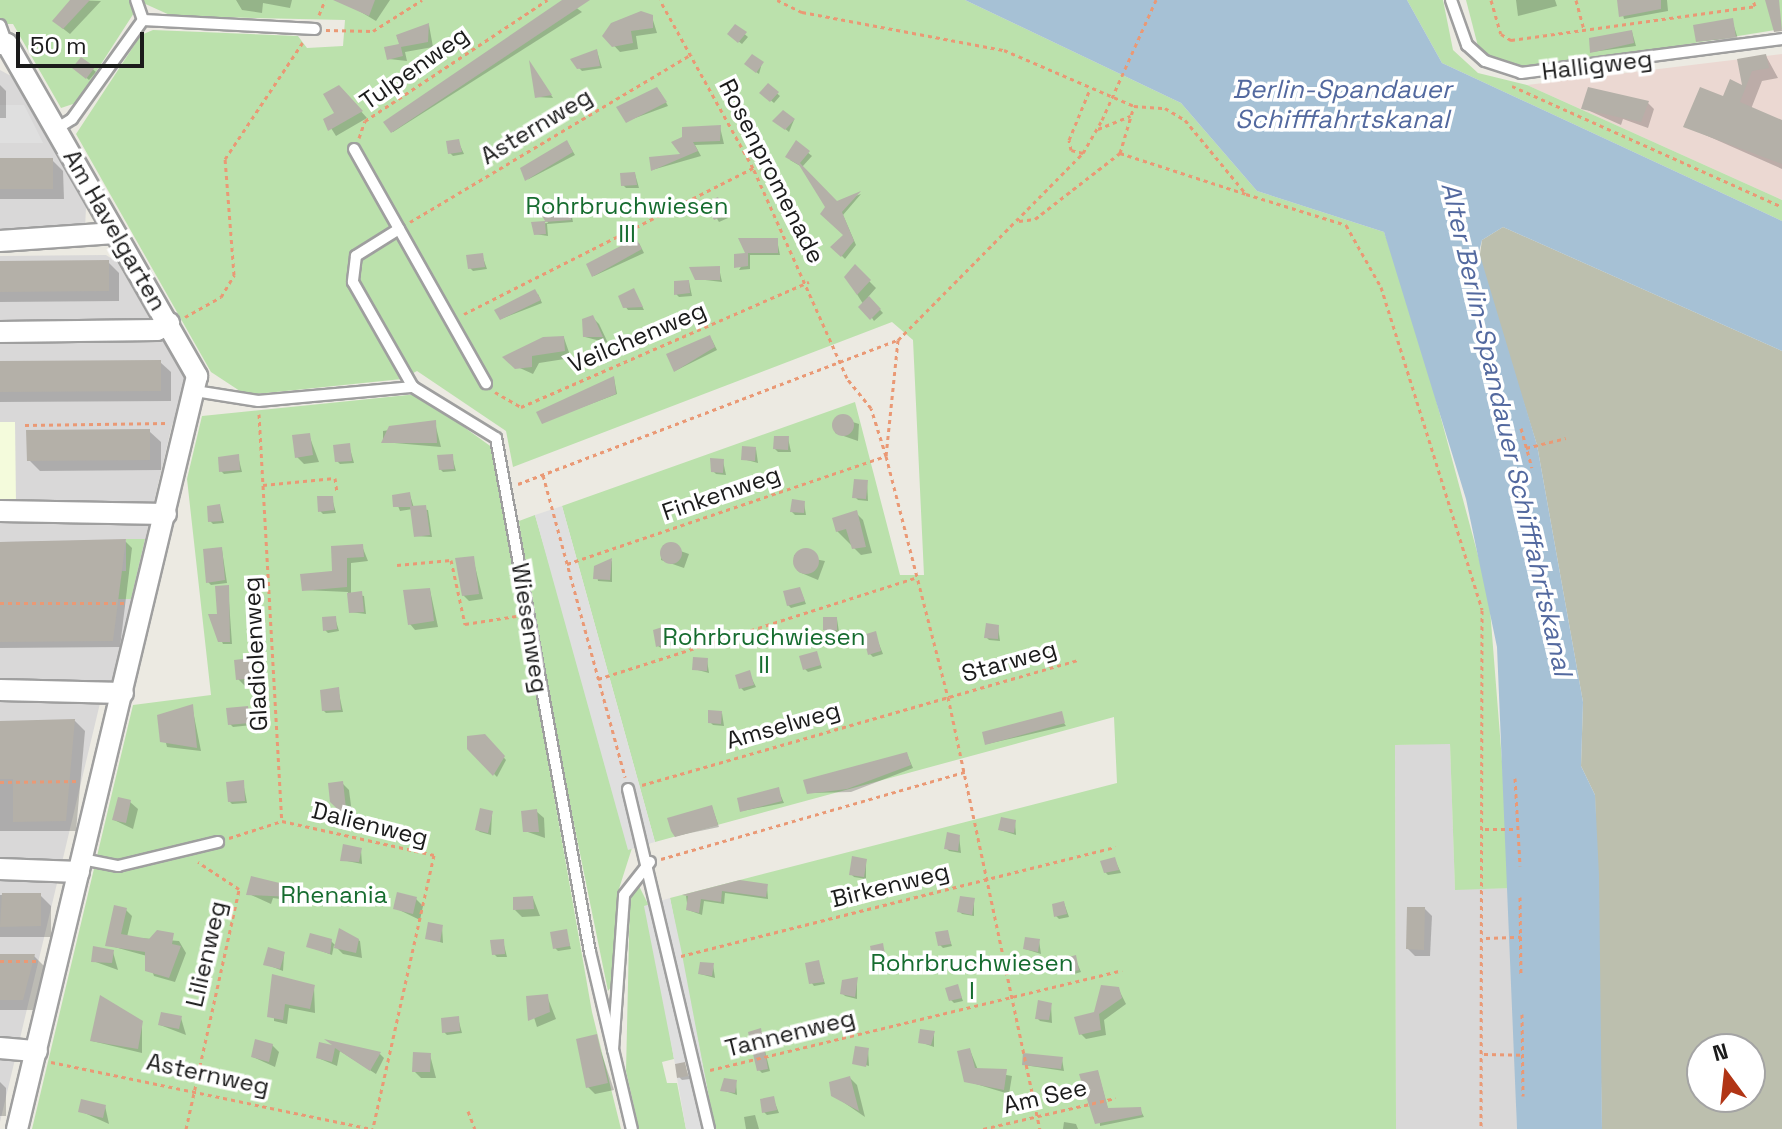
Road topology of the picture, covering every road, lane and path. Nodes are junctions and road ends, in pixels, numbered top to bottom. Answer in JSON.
{"nodes":[{"id":1,"x":136,"y":0,"type":"edge"},
{"id":2,"x":422,"y":0,"type":"edge"},
{"id":3,"x":547,"y":0,"type":"edge"},
{"id":4,"x":660,"y":0,"type":"edge"},
{"id":5,"x":777,"y":0,"type":"edge"},
{"id":6,"x":1156,"y":0,"type":"edge"},
{"id":7,"x":1451,"y":0,"type":"edge"},
{"id":8,"x":1491,"y":0,"type":"edge"},
{"id":9,"x":1576,"y":0,"type":"edge"},
{"id":10,"x":1753,"y":0,"type":"edge"},
{"id":11,"x":143,"y":20,"type":"junction"},
{"id":12,"x":315,"y":29,"type":"junction"},
{"id":13,"x":1584,"y":30,"type":"junction"},
{"id":14,"x":2,"y":38,"type":"edge"},
{"id":15,"x":1782,"y":39,"type":"edge"},
{"id":16,"x":692,"y":54,"type":"junction"},
{"id":17,"x":1502,"y":82,"type":"dead end"},
{"id":18,"x":1090,"y":89,"type":"junction"},
{"id":19,"x":1134,"y":106,"type":"junction"},
{"id":20,"x":1131,"y":116,"type":"junction"},
{"id":21,"x":56,"y":129,"type":"junction"},
{"id":22,"x":1097,"y":129,"type":"junction"},
{"id":23,"x":354,"y":149,"type":"joint"},
{"id":24,"x":1083,"y":153,"type":"junction"},
{"id":25,"x":1120,"y":153,"type":"junction"},
{"id":26,"x":753,"y":168,"type":"junction"},
{"id":27,"x":1246,"y":194,"type":"junction"},
{"id":28,"x":1782,"y":207,"type":"edge"},
{"id":29,"x":1019,"y":221,"type":"junction"},
{"id":30,"x":399,"y":229,"type":"junction"},
{"id":31,"x":115,"y":233,"type":"junction"},
{"id":32,"x":0,"y":241,"type":"edge"},
{"id":33,"x":809,"y":282,"type":"junction"},
{"id":34,"x":450,"y":321,"type":"junction"},
{"id":35,"x":169,"y":323,"type":"junction"},
{"id":36,"x":0,"y":332,"type":"edge"},
{"id":37,"x":898,"y":340,"type":"junction"},
{"id":38,"x":841,"y":363,"type":"junction"},
{"id":39,"x":486,"y":383,"type":"joint"},
{"id":40,"x":413,"y":387,"type":"junction"},
{"id":41,"x":195,"y":391,"type":"junction"},
{"id":42,"x":258,"y":401,"type":"junction"},
{"id":43,"x":188,"y":423,"type":"junction"},
{"id":44,"x":25,"y":425,"type":"dead end"},
{"id":45,"x":1521,"y":428,"type":"dead end"},
{"id":46,"x":1566,"y":438,"type":"dead end"},
{"id":47,"x":1526,"y":448,"type":"junction"},
{"id":48,"x":886,"y":456,"type":"junction"},
{"id":49,"x":1532,"y":468,"type":"dead end"},
{"id":50,"x":543,"y":475,"type":"junction"},
{"id":51,"x":263,"y":485,"type":"junction"},
{"id":52,"x":507,"y":487,"type":"junction"},
{"id":53,"x":337,"y":493,"type":"dead end"},
{"id":54,"x":0,"y":511,"type":"edge"},
{"id":55,"x":166,"y":514,"type":"junction"},
{"id":56,"x":567,"y":564,"type":"junction"},
{"id":57,"x":397,"y":565,"type":"dead end"},
{"id":58,"x":914,"y":578,"type":"junction"},
{"id":59,"x":0,"y":603,"type":"edge"},
{"id":60,"x":144,"y":605,"type":"junction"},
{"id":61,"x":528,"y":614,"type":"junction"},
{"id":62,"x":1079,"y":660,"type":"dead end"},
{"id":63,"x":598,"y":679,"type":"junction"},
{"id":64,"x":0,"y":690,"type":"edge"},
{"id":65,"x":123,"y":693,"type":"junction"},
{"id":66,"x":948,"y":697,"type":"junction"},
{"id":67,"x":965,"y":772,"type":"junction"},
{"id":68,"x":1515,"y":778,"type":"dead end"},
{"id":69,"x":0,"y":782,"type":"edge"},
{"id":70,"x":99,"y":784,"type":"junction"},
{"id":71,"x":628,"y":789,"type":"junction"},
{"id":72,"x":282,"y":821,"type":"junction"},
{"id":73,"x":1485,"y":829,"type":"junction"},
{"id":74,"x":1517,"y":829,"type":"junction"},
{"id":75,"x":218,"y":842,"type":"joint"},
{"id":76,"x":1116,"y":847,"type":"dead end"},
{"id":77,"x":188,"y":854,"type":"junction"},
{"id":78,"x":650,"y":862,"type":"junction"},
{"id":79,"x":81,"y":866,"type":"junction"},
{"id":80,"x":1520,"y":866,"type":"dead end"},
{"id":81,"x":0,"y":869,"type":"edge"},
{"id":82,"x":989,"y":879,"type":"junction"},
{"id":83,"x":1520,"y":897,"type":"dead end"},
{"id":84,"x":1521,"y":937,"type":"junction"},
{"id":85,"x":1486,"y":938,"type":"junction"},
{"id":86,"x":672,"y":959,"type":"junction"},
{"id":87,"x":0,"y":961,"type":"edge"},
{"id":88,"x":57,"y":964,"type":"junction"},
{"id":89,"x":1122,"y":970,"type":"dead end"},
{"id":90,"x":1521,"y":976,"type":"dead end"},
{"id":91,"x":1014,"y":997,"type":"junction"},
{"id":92,"x":1522,"y":1014,"type":"dead end"},
{"id":93,"x":0,"y":1048,"type":"edge"},
{"id":94,"x":613,"y":1050,"type":"junction"},
{"id":95,"x":1484,"y":1054,"type":"junction"},
{"id":96,"x":36,"y":1055,"type":"junction"},
{"id":97,"x":1523,"y":1055,"type":"junction"},
{"id":98,"x":699,"y":1073,"type":"junction"},
{"id":99,"x":194,"y":1089,"type":"junction"},
{"id":100,"x":1523,"y":1096,"type":"dead end"},
{"id":101,"x":1115,"y":1098,"type":"dead end"},
{"id":102,"x":468,"y":1111,"type":"dead end"},
{"id":103,"x":1038,"y":1116,"type":"junction"},
{"id":104,"x":17,"y":1129,"type":"edge"},
{"id":105,"x":186,"y":1129,"type":"edge"},
{"id":106,"x":373,"y":1129,"type":"edge"},
{"id":107,"x":475,"y":1129,"type":"edge"},
{"id":108,"x":632,"y":1129,"type":"edge"},
{"id":109,"x":709,"y":1129,"type":"edge"},
{"id":110,"x":983,"y":1129,"type":"edge"},
{"id":111,"x":1040,"y":1129,"type":"edge"},
{"id":112,"x":1481,"y":1129,"type":"edge"}],
"edges":[{"from":1,"to":11,"type":"lane"},
{"from":2,"to":12,"type":"path"},
{"from":3,"to":23,"type":"path","name":"Tulpenweg"},
{"from":4,"to":16,"type":"path","name":"Rosenpromenade"},
{"from":5,"to":18,"type":"path"},
{"from":6,"to":22,"type":"path","bridge":true},
{"from":7,"to":15,"type":"lane","name":"Halligweg"},
{"from":8,"to":13,"type":"path"},
{"from":9,"to":13,"type":"path"},
{"from":10,"to":13,"type":"path"},
{"from":11,"to":12,"type":"lane"},
{"from":11,"to":21,"type":"lane"},
{"from":12,"to":35,"type":"path"},
{"from":14,"to":21,"type":"street","name":"Am Havelgarten"},
{"from":16,"to":26,"type":"path","name":"Rosenpromenade"},
{"from":16,"to":30,"type":"path","name":"Asternweg"},
{"from":17,"to":28,"type":"path"},
{"from":18,"to":19,"type":"path"},
{"from":18,"to":24,"type":"path"},
{"from":19,"to":20,"type":"path"},
{"from":19,"to":27,"type":"path"},
{"from":20,"to":22,"type":"path"},
{"from":20,"to":25,"type":"path"},
{"from":21,"to":31,"type":"street","name":"Am Havelgarten"},
{"from":22,"to":24,"type":"path"},
{"from":23,"to":30,"type":"lane"},
{"from":24,"to":29,"type":"path"},
{"from":25,"to":27,"type":"path"},
{"from":25,"to":29,"type":"path"},
{"from":26,"to":33,"type":"path","name":"Rosenpromenade"},
{"from":26,"to":34,"type":"path"},
{"from":27,"to":73,"type":"path"},
{"from":29,"to":37,"type":"path"},
{"from":30,"to":34,"type":"lane"},
{"from":30,"to":40,"type":"lane"},
{"from":31,"to":32,"type":"street"},
{"from":31,"to":35,"type":"street","name":"Am Havelgarten"},
{"from":33,"to":38,"type":"path","name":"Rosenpromenade"},
{"from":33,"to":39,"type":"path","name":"Veilchenweg"},
{"from":34,"to":39,"type":"lane"},
{"from":35,"to":36,"type":"street"},
{"from":35,"to":41,"type":"street","name":"Am Havelgarten"},
{"from":37,"to":38,"type":"path"},
{"from":37,"to":48,"type":"path"},
{"from":38,"to":48,"type":"path","name":"Rosenpromenade"},
{"from":38,"to":50,"type":"path"},
{"from":40,"to":42,"type":"lane"},
{"from":40,"to":52,"type":"lane","name":"Wiesenweg"},
{"from":41,"to":42,"type":"lane"},
{"from":41,"to":43,"type":"street","name":"Am Havelgarten"},
{"from":42,"to":51,"type":"path","name":"Gladiolenweg"},
{"from":43,"to":44,"type":"path"},
{"from":43,"to":55,"type":"street","name":"Am Havelgarten"},
{"from":45,"to":47,"type":"path"},
{"from":46,"to":47,"type":"path"},
{"from":47,"to":49,"type":"path"},
{"from":48,"to":56,"type":"path","name":"Finkenweg"},
{"from":48,"to":58,"type":"path"},
{"from":50,"to":52,"type":"path"},
{"from":50,"to":56,"type":"path"},
{"from":51,"to":53,"type":"path"},
{"from":51,"to":72,"type":"path","name":"Gladiolenweg"},
{"from":52,"to":61,"type":"lane","name":"Wiesenweg"},
{"from":54,"to":55,"type":"street"},
{"from":55,"to":60,"type":"street","name":"Am Havelgarten"},
{"from":56,"to":63,"type":"path"},
{"from":57,"to":61,"type":"path"},
{"from":58,"to":63,"type":"path"},
{"from":58,"to":66,"type":"path"},
{"from":59,"to":60,"type":"path"},
{"from":60,"to":65,"type":"street","name":"Am Havelgarten"},
{"from":61,"to":94,"type":"lane","name":"Wiesenweg"},
{"from":62,"to":66,"type":"path","name":"Starweg"},
{"from":63,"to":71,"type":"path"},
{"from":64,"to":65,"type":"street"},
{"from":65,"to":70,"type":"street","name":"Am Havelgarten"},
{"from":66,"to":67,"type":"path"},
{"from":66,"to":71,"type":"path","name":"Amselweg"},
{"from":67,"to":78,"type":"path"},
{"from":67,"to":82,"type":"path"},
{"from":68,"to":74,"type":"path"},
{"from":69,"to":70,"type":"path"},
{"from":70,"to":79,"type":"street","name":"Am Havelgarten"},
{"from":71,"to":78,"type":"lane"},
{"from":72,"to":75,"type":"path","name":"Dalienweg"},
{"from":72,"to":106,"type":"path","name":"Dalienweg"},
{"from":73,"to":74,"type":"path"},
{"from":73,"to":85,"type":"path"},
{"from":74,"to":80,"type":"path"},
{"from":75,"to":77,"type":"lane"},
{"from":76,"to":82,"type":"path","name":"Birkenweg"},
{"from":77,"to":79,"type":"lane"},
{"from":77,"to":99,"type":"path","name":"Lilienweg"},
{"from":78,"to":86,"type":"lane"},
{"from":78,"to":94,"type":"lane"},
{"from":79,"to":81,"type":"street"},
{"from":79,"to":88,"type":"street","name":"Am Havelgarten"},
{"from":82,"to":86,"type":"path","name":"Birkenweg"},
{"from":82,"to":91,"type":"path"},
{"from":83,"to":84,"type":"path"},
{"from":84,"to":85,"type":"path"},
{"from":84,"to":90,"type":"path"},
{"from":85,"to":95,"type":"path"},
{"from":86,"to":98,"type":"lane"},
{"from":87,"to":88,"type":"path"},
{"from":88,"to":96,"type":"street","name":"Am Havelgarten"},
{"from":89,"to":91,"type":"path","name":"Tannenweg"},
{"from":91,"to":98,"type":"path","name":"Tannenweg"},
{"from":91,"to":103,"type":"path"},
{"from":92,"to":97,"type":"path"},
{"from":93,"to":96,"type":"street"},
{"from":94,"to":108,"type":"lane","name":"Wiesenweg"},
{"from":95,"to":97,"type":"path"},
{"from":95,"to":112,"type":"path"},
{"from":96,"to":99,"type":"path","name":"Asternweg"},
{"from":96,"to":104,"type":"street","name":"Am Havelgarten"},
{"from":97,"to":100,"type":"path"},
{"from":98,"to":109,"type":"lane"},
{"from":99,"to":105,"type":"path"},
{"from":99,"to":106,"type":"path","name":"Asternweg"},
{"from":101,"to":103,"type":"path","name":"Am See"},
{"from":102,"to":107,"type":"path"},
{"from":103,"to":110,"type":"path","name":"Am See"},
{"from":103,"to":111,"type":"path"}]}
